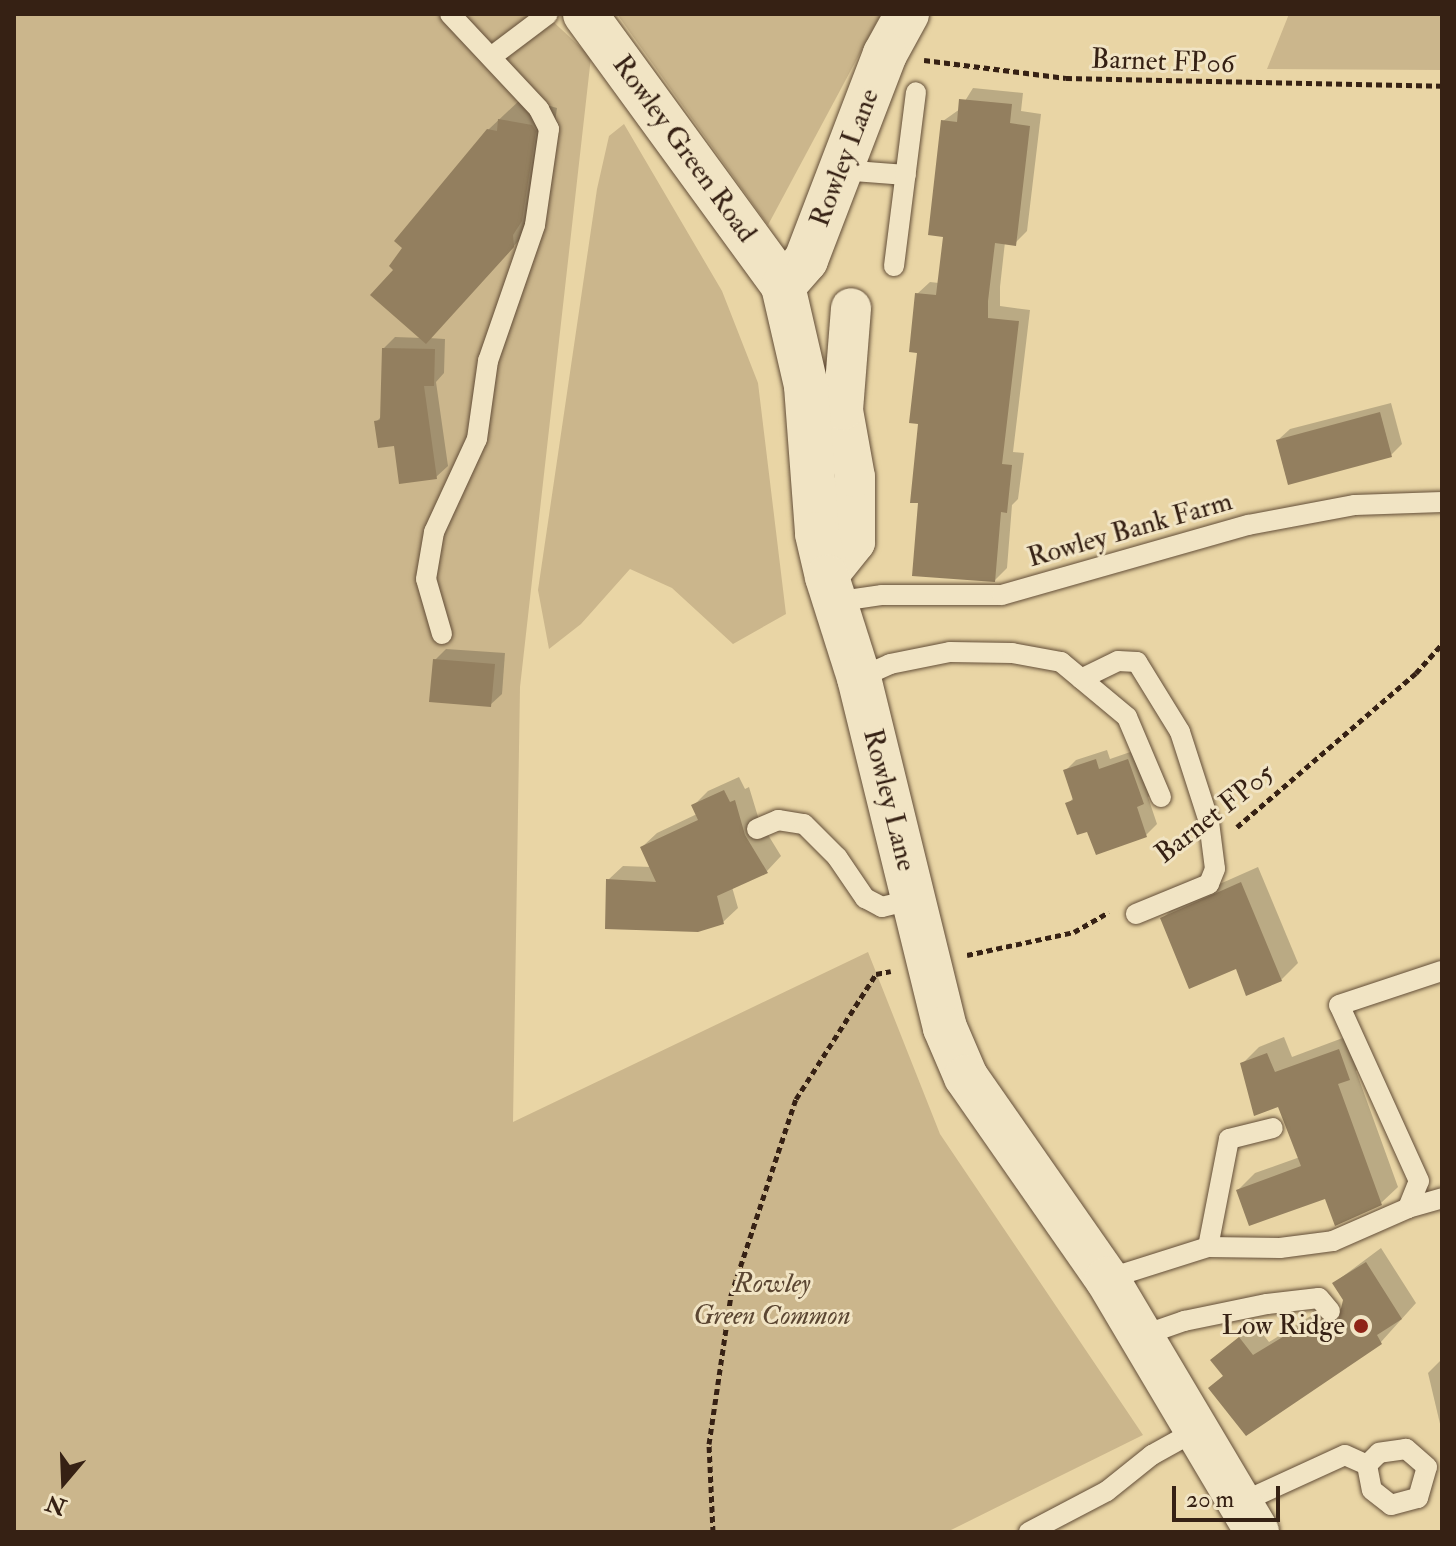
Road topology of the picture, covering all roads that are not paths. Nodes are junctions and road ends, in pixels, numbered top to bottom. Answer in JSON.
{"nodes":[{"id":1,"x":450,"y":14,"type":"edge"},
{"id":2,"x":548,"y":14,"type":"edge"},
{"id":3,"x":585,"y":14,"type":"edge"},
{"id":4,"x":907,"y":14,"type":"edge"},
{"id":5,"x":491,"y":57,"type":"junction"},
{"id":6,"x":916,"y":92,"type":"dead end"},
{"id":7,"x":841,"y":170,"type":"junction"},
{"id":8,"x":906,"y":175,"type":"junction"},
{"id":9,"x":894,"y":266,"type":"dead end"},
{"id":10,"x":783,"y":286,"type":"junction"},
{"id":11,"x":851,"y":308,"type":"dead end"},
{"id":12,"x":1442,"y":502,"type":"edge"},
{"id":13,"x":830,"y":589,"type":"junction"},
{"id":14,"x":442,"y":634,"type":"dead end"},
{"id":15,"x":859,"y":678,"type":"junction"},
{"id":16,"x":1081,"y":679,"type":"junction"},
{"id":17,"x":1161,"y":797,"type":"dead end"},
{"id":18,"x":757,"y":829,"type":"dead end"},
{"id":19,"x":914,"y":899,"type":"junction"},
{"id":20,"x":1136,"y":914,"type":"dead end"},
{"id":21,"x":1442,"y":971,"type":"edge"},
{"id":22,"x":1273,"y":1128,"type":"dead end"},
{"id":23,"x":1442,"y":1198,"type":"edge"},
{"id":24,"x":1408,"y":1208,"type":"junction"},
{"id":25,"x":1208,"y":1247,"type":"junction"},
{"id":26,"x":1107,"y":1279,"type":"junction"},
{"id":27,"x":1330,"y":1311,"type":"dead end"},
{"id":28,"x":1141,"y":1336,"type":"junction"},
{"id":29,"x":1197,"y":1430,"type":"junction"},
{"id":30,"x":1367,"y":1465,"type":"dead end"},
{"id":31,"x":1248,"y":1517,"type":"edge"},
{"id":32,"x":1029,"y":1532,"type":"edge"}],
"edges":[{"from":1,"to":5,"type":"lane"},
{"from":2,"to":5,"type":"lane"},
{"from":3,"to":10,"type":"street","name":"Rowley Green Road"},
{"from":4,"to":7,"type":"street","name":"Rowley Lane"},
{"from":5,"to":14,"type":"lane"},
{"from":6,"to":8,"type":"lane"},
{"from":7,"to":8,"type":"lane"},
{"from":7,"to":10,"type":"street","name":"Rowley Lane"},
{"from":8,"to":9,"type":"lane"},
{"from":10,"to":13,"type":"street","name":"Rowley Lane"},
{"from":11,"to":13,"type":"street"},
{"from":12,"to":13,"type":"lane","name":"Rowley Bank Farm"},
{"from":13,"to":15,"type":"street","name":"Rowley Lane"},
{"from":15,"to":16,"type":"lane"},
{"from":15,"to":19,"type":"street","name":"Rowley Lane"},
{"from":16,"to":17,"type":"lane"},
{"from":16,"to":20,"type":"lane"},
{"from":18,"to":19,"type":"lane"},
{"from":19,"to":26,"type":"street","name":"Rowley Lane"},
{"from":21,"to":24,"type":"lane"},
{"from":22,"to":25,"type":"lane"},
{"from":23,"to":24,"type":"lane"},
{"from":24,"to":25,"type":"lane"},
{"from":25,"to":26,"type":"lane"},
{"from":26,"to":28,"type":"street","name":"Rowley Lane"},
{"from":27,"to":28,"type":"lane"},
{"from":28,"to":29,"type":"street","name":"Rowley Lane"},
{"from":29,"to":31,"type":"street","name":"Rowley Lane"},
{"from":29,"to":32,"type":"lane"},
{"from":30,"to":31,"type":"lane"}]}
